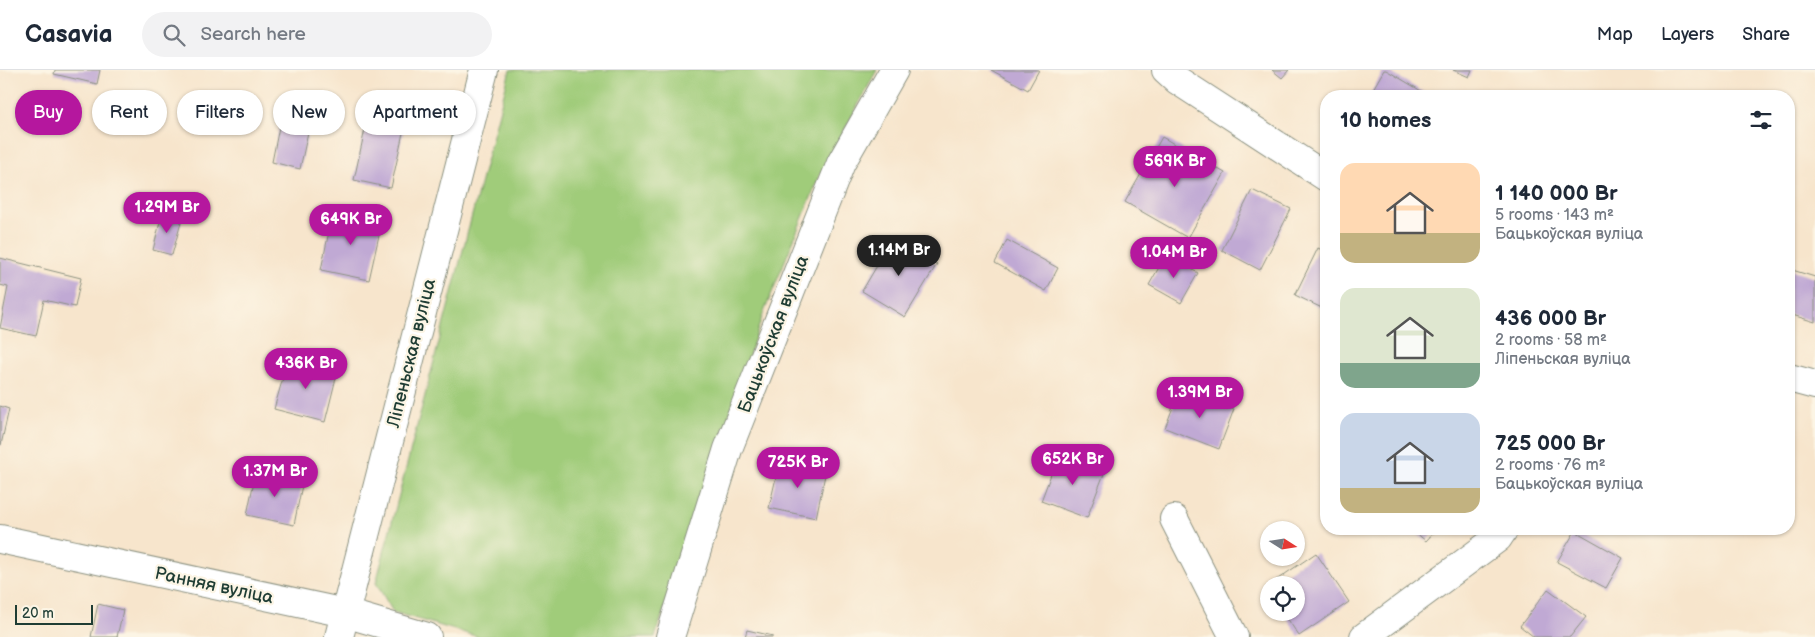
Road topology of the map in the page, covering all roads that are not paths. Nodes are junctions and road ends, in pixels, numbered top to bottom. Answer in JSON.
{"nodes":[{"id":1,"x":484,"y":70,"type":"edge"},
{"id":2,"x":894,"y":70,"type":"edge"},
{"id":3,"x":1166,"y":70,"type":"edge"},
{"id":4,"x":1320,"y":173,"type":"edge"},
{"id":5,"x":1795,"y":380,"type":"edge"},
{"id":6,"x":1815,"y":385,"type":"edge"},
{"id":7,"x":1174,"y":519,"type":"dead end"},
{"id":8,"x":1500,"y":535,"type":"edge"},
{"id":9,"x":0,"y":540,"type":"edge"},
{"id":10,"x":342,"y":625,"type":"edge"},
{"id":11,"x":427,"y":637,"type":"edge"},
{"id":12,"x":670,"y":637,"type":"edge"},
{"id":13,"x":1234,"y":637,"type":"edge"},
{"id":14,"x":1364,"y":637,"type":"edge"}],
"edges":[{"from":1,"to":10,"type":"street","name":"Ліпеньская вуліца"},
{"from":2,"to":12,"type":"street","name":"Бацькоўская вуліца"},
{"from":3,"to":4,"type":"street"},
{"from":5,"to":6,"type":"street"},
{"from":7,"to":13,"type":"street"},
{"from":8,"to":14,"type":"street"},
{"from":9,"to":10,"type":"street","name":"Ранняя вуліца"},
{"from":10,"to":11,"type":"street","name":"Ранняя вуліца"}]}
